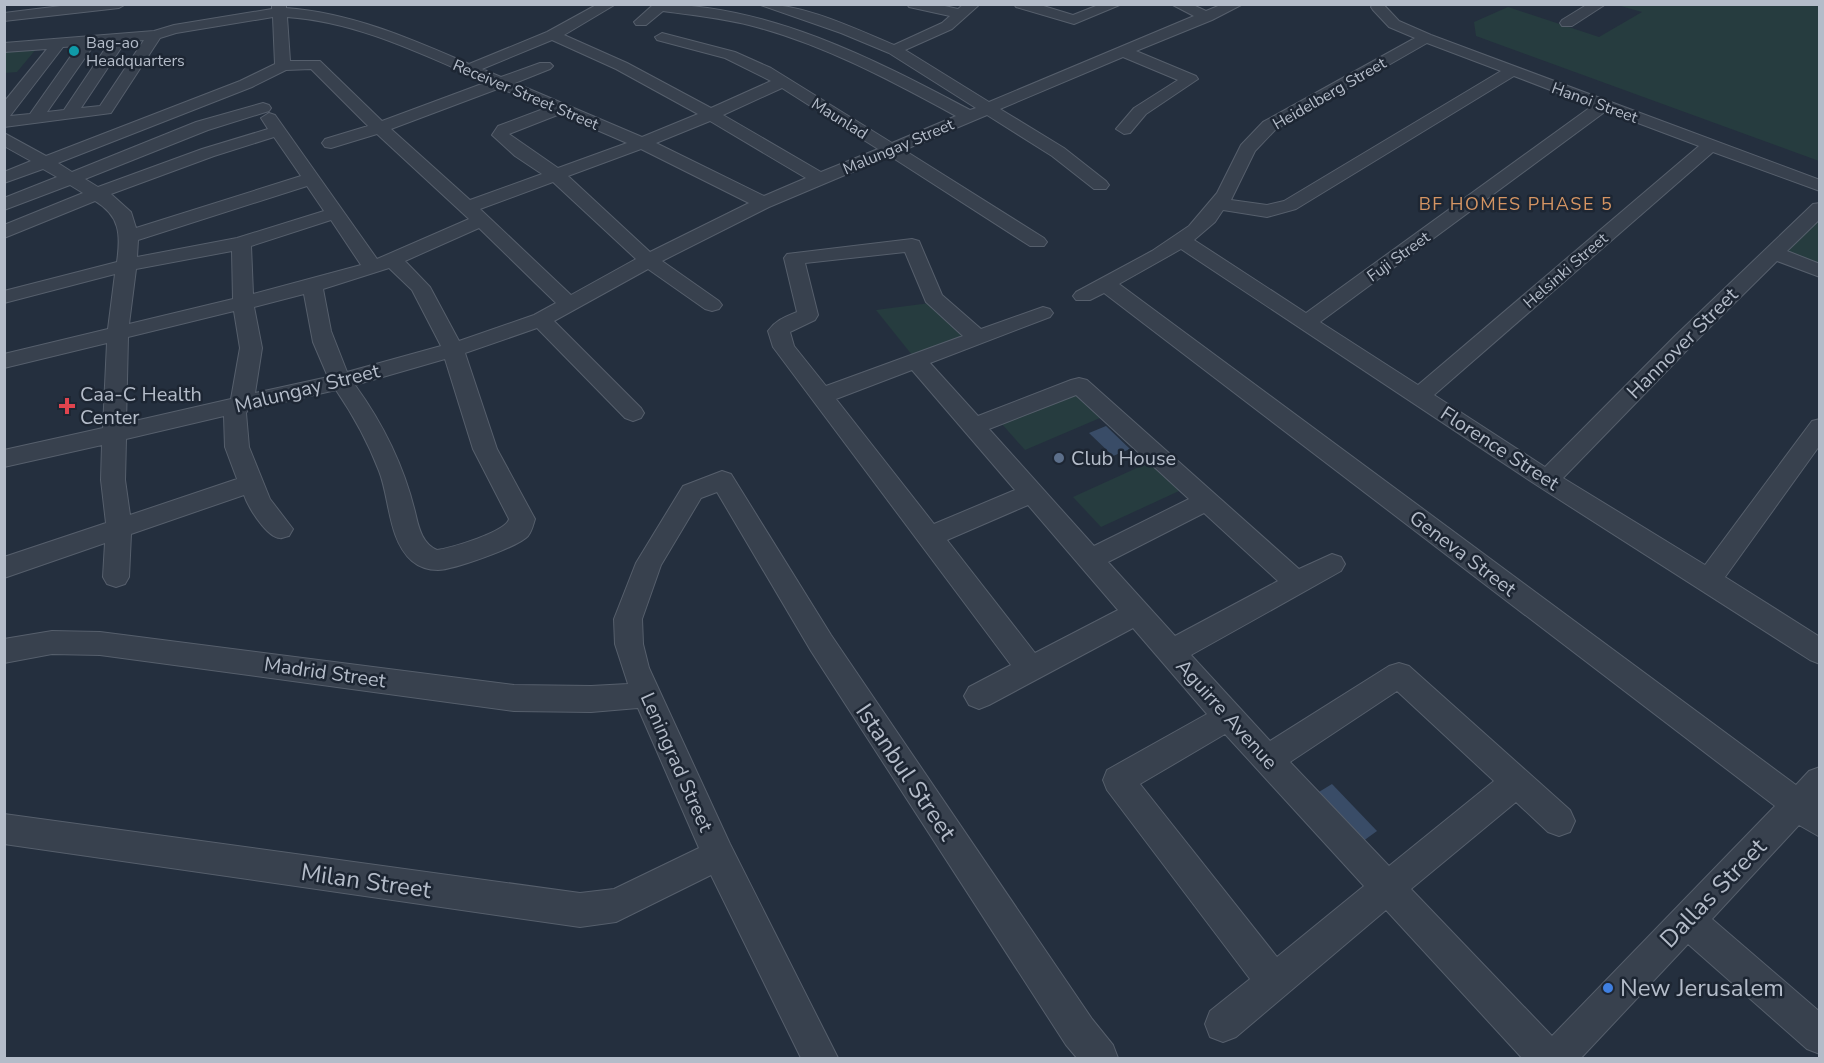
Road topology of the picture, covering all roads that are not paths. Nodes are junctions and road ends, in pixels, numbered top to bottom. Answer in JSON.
{"nodes":[{"id":1,"x":119,"y":4,"type":"edge"},
{"id":2,"x":609,"y":4,"type":"edge"},
{"id":3,"x":765,"y":4,"type":"edge"},
{"id":4,"x":914,"y":4,"type":"edge"},
{"id":5,"x":973,"y":4,"type":"edge"},
{"id":6,"x":1021,"y":4,"type":"edge"},
{"id":7,"x":1115,"y":4,"type":"edge"},
{"id":8,"x":1178,"y":4,"type":"edge"},
{"id":9,"x":1236,"y":4,"type":"edge"},
{"id":10,"x":1599,"y":4,"type":"edge"},
{"id":11,"x":663,"y":6,"type":"edge"},
{"id":12,"x":1378,"y":7,"type":"dead end"},
{"id":13,"x":279,"y":8,"type":"edge"},
{"id":14,"x":961,"y":14,"type":"junction"},
{"id":15,"x":167,"y":15,"type":"dead end"},
{"id":16,"x":4,"y":17,"type":"edge"},
{"id":17,"x":1207,"y":17,"type":"junction"},
{"id":18,"x":641,"y":22,"type":"dead end"},
{"id":19,"x":1567,"y":23,"type":"dead end"},
{"id":20,"x":160,"y":33,"type":"junction"},
{"id":21,"x":552,"y":35,"type":"junction"},
{"id":22,"x":662,"y":37,"type":"dead end"},
{"id":23,"x":120,"y":38,"type":"junction"},
{"id":24,"x":1426,"y":38,"type":"junction"},
{"id":25,"x":90,"y":40,"type":"junction"},
{"id":26,"x":59,"y":43,"type":"junction"},
{"id":27,"x":4,"y":48,"type":"edge"},
{"id":28,"x":894,"y":50,"type":"junction"},
{"id":29,"x":1125,"y":52,"type":"junction"},
{"id":30,"x":283,"y":66,"type":"junction"},
{"id":31,"x":545,"y":66,"type":"dead end"},
{"id":32,"x":467,"y":70,"type":"junction"},
{"id":33,"x":1512,"y":71,"type":"junction"},
{"id":34,"x":784,"y":81,"type":"junction"},
{"id":35,"x":501,"y":83,"type":"junction"},
{"id":36,"x":246,"y":84,"type":"junction"},
{"id":37,"x":1604,"y":105,"type":"junction"},
{"id":38,"x":262,"y":108,"type":"junction"},
{"id":39,"x":561,"y":108,"type":"junction"},
{"id":40,"x":989,"y":108,"type":"junction"},
{"id":41,"x":4,"y":113,"type":"edge"},
{"id":42,"x":69,"y":114,"type":"junction"},
{"id":43,"x":712,"y":115,"type":"junction"},
{"id":44,"x":969,"y":116,"type":"junction"},
{"id":45,"x":35,"y":118,"type":"junction"},
{"id":46,"x":4,"y":122,"type":"edge"},
{"id":47,"x":380,"y":128,"type":"junction"},
{"id":48,"x":1124,"y":129,"type":"dead end"},
{"id":49,"x":278,"y":131,"type":"junction"},
{"id":50,"x":331,"y":143,"type":"dead end"},
{"id":51,"x":642,"y":143,"type":"junction"},
{"id":52,"x":9,"y":145,"type":"edge"},
{"id":53,"x":1711,"y":145,"type":"junction"},
{"id":54,"x":891,"y":148,"type":"junction"},
{"id":55,"x":43,"y":161,"type":"junction"},
{"id":56,"x":555,"y":174,"type":"junction"},
{"id":57,"x":4,"y":178,"type":"edge"},
{"id":58,"x":70,"y":178,"type":"junction"},
{"id":59,"x":311,"y":179,"type":"junction"},
{"id":60,"x":820,"y":179,"type":"junction"},
{"id":61,"x":1100,"y":184,"type":"dead end"},
{"id":62,"x":1820,"y":186,"type":"edge"},
{"id":63,"x":96,"y":193,"type":"junction"},
{"id":64,"x":763,"y":203,"type":"junction"},
{"id":65,"x":1219,"y":204,"type":"junction"},
{"id":66,"x":4,"y":205,"type":"edge"},
{"id":67,"x":1820,"y":208,"type":"edge"},
{"id":68,"x":335,"y":213,"type":"junction"},
{"id":69,"x":475,"y":213,"type":"junction"},
{"id":70,"x":4,"y":232,"type":"edge"},
{"id":71,"x":128,"y":237,"type":"junction"},
{"id":72,"x":1182,"y":240,"type":"junction"},
{"id":73,"x":1037,"y":242,"type":"dead end"},
{"id":74,"x":241,"y":243,"type":"junction"},
{"id":75,"x":1773,"y":252,"type":"junction"},
{"id":76,"x":648,"y":260,"type":"junction"},
{"id":77,"x":383,"y":264,"type":"junction"},
{"id":78,"x":127,"y":265,"type":"junction"},
{"id":79,"x":1820,"y":271,"type":"edge"},
{"id":80,"x":1106,"y":284,"type":"junction"},
{"id":81,"x":313,"y":286,"type":"junction"},
{"id":82,"x":1083,"y":296,"type":"dead end"},
{"id":83,"x":4,"y":297,"type":"edge"},
{"id":84,"x":243,"y":304,"type":"junction"},
{"id":85,"x":568,"y":304,"type":"junction"},
{"id":86,"x":712,"y":305,"type":"dead end"},
{"id":87,"x":1043,"y":313,"type":"dead end"},
{"id":88,"x":541,"y":320,"type":"junction"},
{"id":89,"x":1308,"y":321,"type":"junction"},
{"id":90,"x":118,"y":331,"type":"junction"},
{"id":91,"x":978,"y":338,"type":"junction"},
{"id":92,"x":453,"y":350,"type":"junction"},
{"id":93,"x":4,"y":360,"type":"edge"},
{"id":94,"x":916,"y":361,"type":"junction"},
{"id":95,"x":342,"y":381,"type":"junction"},
{"id":96,"x":1420,"y":395,"type":"junction"},
{"id":97,"x":822,"y":396,"type":"junction"},
{"id":98,"x":241,"y":405,"type":"junction"},
{"id":99,"x":633,"y":413,"type":"dead end"},
{"id":100,"x":973,"y":427,"type":"junction"},
{"id":101,"x":1820,"y":427,"type":"edge"},
{"id":102,"x":114,"y":433,"type":"junction"},
{"id":103,"x":4,"y":459,"type":"edge"},
{"id":104,"x":722,"y":480,"type":"joint"},
{"id":105,"x":1547,"y":480,"type":"junction"},
{"id":106,"x":250,"y":484,"type":"junction"},
{"id":107,"x":1032,"y":493,"type":"junction"},
{"id":108,"x":1206,"y":501,"type":"junction"},
{"id":109,"x":119,"y":529,"type":"junction"},
{"id":110,"x":280,"y":529,"type":"dead end"},
{"id":111,"x":930,"y":537,"type":"junction"},
{"id":112,"x":1089,"y":560,"type":"junction"},
{"id":113,"x":1332,"y":564,"type":"dead end"},
{"id":114,"x":4,"y":568,"type":"edge"},
{"id":115,"x":116,"y":577,"type":"dead end"},
{"id":116,"x":1708,"y":580,"type":"junction"},
{"id":117,"x":1297,"y":583,"type":"junction"},
{"id":118,"x":1136,"y":613,"type":"junction"},
{"id":119,"x":4,"y":651,"type":"edge"},
{"id":120,"x":1171,"y":652,"type":"junction"},
{"id":121,"x":1820,"y":652,"type":"edge"},
{"id":122,"x":1031,"y":669,"type":"junction"},
{"id":123,"x":647,"y":695,"type":"junction"},
{"id":124,"x":979,"y":696,"type":"dead end"},
{"id":125,"x":1228,"y":717,"type":"junction"},
{"id":126,"x":1268,"y":759,"type":"junction"},
{"id":127,"x":1820,"y":781,"type":"edge"},
{"id":128,"x":1516,"y":782,"type":"junction"},
{"id":129,"x":1808,"y":813,"type":"edge"},
{"id":130,"x":1558,"y":821,"type":"dead end"},
{"id":131,"x":4,"y":828,"type":"edge"},
{"id":132,"x":718,"y":855,"type":"junction"},
{"id":133,"x":1387,"y":888,"type":"junction"},
{"id":134,"x":1687,"y":920,"type":"junction"},
{"id":135,"x":1274,"y":981,"type":"junction"},
{"id":136,"x":1222,"y":1023,"type":"dead end"},
{"id":137,"x":1820,"y":1035,"type":"edge"},
{"id":138,"x":818,"y":1058,"type":"edge"},
{"id":139,"x":1100,"y":1059,"type":"edge"},
{"id":140,"x":1546,"y":1059,"type":"edge"},
{"id":141,"x":1556,"y":1059,"type":"edge"}],
"edges":[{"from":1,"to":16,"type":"street"},
{"from":2,"to":21,"type":"street"},
{"from":3,"to":28,"type":"street"},
{"from":4,"to":14,"type":"street"},
{"from":5,"to":14,"type":"street"},
{"from":6,"to":7,"type":"street"},
{"from":8,"to":17,"type":"street"},
{"from":9,"to":17,"type":"street","name":"Malungay Street"},
{"from":10,"to":19,"type":"street"},
{"from":11,"to":18,"type":"street"},
{"from":11,"to":44,"type":"street"},
{"from":12,"to":24,"type":"street","name":"Hanoi Street"},
{"from":13,"to":20,"type":"street","name":"Receiver Street Street"},
{"from":13,"to":30,"type":"street"},
{"from":13,"to":32,"type":"street","name":"Receiver Street Street"},
{"from":14,"to":28,"type":"street"},
{"from":15,"to":20,"type":"street"},
{"from":17,"to":29,"type":"street","name":"Malungay Street"},
{"from":20,"to":23,"type":"street","name":"Receiver Street Street"},
{"from":20,"to":42,"type":"street"},
{"from":21,"to":32,"type":"street"},
{"from":21,"to":43,"type":"street"},
{"from":22,"to":34,"type":"street","name":"Maunlad"},
{"from":23,"to":25,"type":"street","name":"Receiver Street Street"},
{"from":23,"to":42,"type":"street"},
{"from":24,"to":33,"type":"street","name":"Hanoi Street"},
{"from":24,"to":65,"type":"street","name":"Heidelberg Street"},
{"from":25,"to":26,"type":"street","name":"Receiver Street Street"},
{"from":25,"to":45,"type":"street"},
{"from":26,"to":27,"type":"street","name":"Receiver Street Street"},
{"from":26,"to":41,"type":"street"},
{"from":28,"to":40,"type":"street"},
{"from":29,"to":40,"type":"street","name":"Malungay Street"},
{"from":29,"to":48,"type":"street"},
{"from":30,"to":36,"type":"street"},
{"from":30,"to":47,"type":"street"},
{"from":31,"to":35,"type":"street"},
{"from":32,"to":35,"type":"street","name":"Receiver Street Street"},
{"from":33,"to":37,"type":"street","name":"Hanoi Street"},
{"from":33,"to":65,"type":"street"},
{"from":34,"to":43,"type":"street"},
{"from":34,"to":54,"type":"street","name":"Maunlad"},
{"from":35,"to":39,"type":"street","name":"Receiver Street Street"},
{"from":35,"to":47,"type":"street"},
{"from":36,"to":38,"type":"street"},
{"from":36,"to":55,"type":"street"},
{"from":37,"to":53,"type":"street","name":"Hanoi Street"},
{"from":37,"to":89,"type":"street","name":"Fuji Street"},
{"from":38,"to":49,"type":"street"},
{"from":38,"to":58,"type":"street"},
{"from":39,"to":51,"type":"street","name":"Receiver Street Street"},
{"from":39,"to":56,"type":"street"},
{"from":40,"to":44,"type":"street","name":"Malungay Street"},
{"from":40,"to":61,"type":"street"},
{"from":42,"to":45,"type":"street"},
{"from":43,"to":51,"type":"street"},
{"from":43,"to":60,"type":"street"},
{"from":44,"to":54,"type":"street","name":"Malungay Street"},
{"from":45,"to":46,"type":"street"},
{"from":47,"to":50,"type":"street"},
{"from":47,"to":69,"type":"street"},
{"from":49,"to":59,"type":"street"},
{"from":49,"to":63,"type":"street"},
{"from":51,"to":56,"type":"street"},
{"from":51,"to":64,"type":"street","name":"Receiver Street Street"},
{"from":52,"to":55,"type":"street"},
{"from":53,"to":62,"type":"street","name":"Hanoi Street"},
{"from":53,"to":96,"type":"street","name":"Helsinki Street"},
{"from":54,"to":60,"type":"street","name":"Malungay Street"},
{"from":54,"to":73,"type":"street","name":"Maunlad"},
{"from":55,"to":57,"type":"street"},
{"from":55,"to":58,"type":"street"},
{"from":56,"to":69,"type":"street"},
{"from":56,"to":76,"type":"street"},
{"from":58,"to":63,"type":"street"},
{"from":58,"to":66,"type":"street"},
{"from":59,"to":68,"type":"street"},
{"from":59,"to":71,"type":"street"},
{"from":60,"to":64,"type":"street","name":"Malungay Street"},
{"from":63,"to":70,"type":"street"},
{"from":63,"to":71,"type":"street"},
{"from":64,"to":76,"type":"street","name":"Malungay Street"},
{"from":65,"to":72,"type":"street","name":"Heidelberg Street"},
{"from":67,"to":75,"type":"street","name":"Hannover Street"},
{"from":68,"to":74,"type":"street"},
{"from":68,"to":77,"type":"street"},
{"from":69,"to":77,"type":"street"},
{"from":69,"to":85,"type":"street"},
{"from":71,"to":78,"type":"street"},
{"from":72,"to":80,"type":"street","name":"Heidelberg Street"},
{"from":72,"to":89,"type":"street","name":"Florence Street"},
{"from":74,"to":78,"type":"street"},
{"from":74,"to":84,"type":"street"},
{"from":75,"to":79,"type":"street"},
{"from":75,"to":105,"type":"street","name":"Hannover Street"},
{"from":76,"to":85,"type":"street","name":"Malungay Street"},
{"from":76,"to":86,"type":"street"},
{"from":77,"to":81,"type":"street"},
{"from":77,"to":92,"type":"street"},
{"from":78,"to":83,"type":"street"},
{"from":78,"to":90,"type":"street"},
{"from":80,"to":82,"type":"street","name":"Heidelberg Street"},
{"from":80,"to":129,"type":"street","name":"Geneva Street"},
{"from":81,"to":84,"type":"street"},
{"from":81,"to":95,"type":"street"},
{"from":84,"to":90,"type":"street"},
{"from":84,"to":98,"type":"street"},
{"from":85,"to":88,"type":"street","name":"Malungay Street"},
{"from":87,"to":91,"type":"street"},
{"from":88,"to":92,"type":"street","name":"Malungay Street"},
{"from":88,"to":99,"type":"street"},
{"from":89,"to":96,"type":"street","name":"Florence Street"},
{"from":90,"to":93,"type":"street"},
{"from":90,"to":102,"type":"street"},
{"from":91,"to":94,"type":"street"},
{"from":91,"to":97,"type":"street"},
{"from":92,"to":95,"type":"street","name":"Malungay Street"},
{"from":92,"to":95,"type":"street"},
{"from":94,"to":97,"type":"street"},
{"from":94,"to":100,"type":"street","name":"Aguirre Avenue"},
{"from":95,"to":98,"type":"street","name":"Malungay Street"},
{"from":96,"to":105,"type":"street","name":"Florence Street"},
{"from":97,"to":111,"type":"street"},
{"from":98,"to":102,"type":"street","name":"Malungay Street"},
{"from":98,"to":106,"type":"street"},
{"from":100,"to":107,"type":"street","name":"Aguirre Avenue"},
{"from":100,"to":108,"type":"street"},
{"from":101,"to":116,"type":"street"},
{"from":102,"to":103,"type":"street","name":"Malungay Street"},
{"from":102,"to":109,"type":"street"},
{"from":104,"to":123,"type":"street","name":"Leningrad Street"},
{"from":104,"to":139,"type":"street","name":"Istanbul Street"},
{"from":105,"to":116,"type":"street","name":"Florence Street"},
{"from":106,"to":109,"type":"street"},
{"from":106,"to":110,"type":"street"},
{"from":107,"to":111,"type":"street"},
{"from":107,"to":112,"type":"street","name":"Aguirre Avenue"},
{"from":108,"to":112,"type":"street"},
{"from":108,"to":117,"type":"street"},
{"from":109,"to":114,"type":"street"},
{"from":109,"to":115,"type":"street"},
{"from":111,"to":122,"type":"street"},
{"from":112,"to":118,"type":"street","name":"Aguirre Avenue"},
{"from":113,"to":117,"type":"street"},
{"from":116,"to":121,"type":"street","name":"Florence Street"},
{"from":117,"to":120,"type":"street"},
{"from":118,"to":120,"type":"street","name":"Aguirre Avenue"},
{"from":118,"to":122,"type":"street"},
{"from":119,"to":123,"type":"street","name":"Madrid Street"},
{"from":120,"to":125,"type":"street","name":"Aguirre Avenue"},
{"from":122,"to":124,"type":"street"},
{"from":123,"to":132,"type":"street","name":"Leningrad Street"},
{"from":125,"to":126,"type":"street","name":"Aguirre Avenue"},
{"from":125,"to":135,"type":"street"},
{"from":126,"to":128,"type":"street"},
{"from":126,"to":133,"type":"street","name":"Aguirre Avenue"},
{"from":127,"to":129,"type":"street","name":"Dallas Street"},
{"from":128,"to":130,"type":"street"},
{"from":128,"to":133,"type":"street"},
{"from":129,"to":134,"type":"street","name":"Dallas Street"},
{"from":131,"to":132,"type":"street","name":"Milan Street"},
{"from":132,"to":138,"type":"street","name":"Leningrad Street"},
{"from":133,"to":135,"type":"street"},
{"from":133,"to":140,"type":"street","name":"Aguirre Avenue"},
{"from":134,"to":137,"type":"street"},
{"from":134,"to":141,"type":"street","name":"Dallas Street"},
{"from":135,"to":136,"type":"street"}]}
